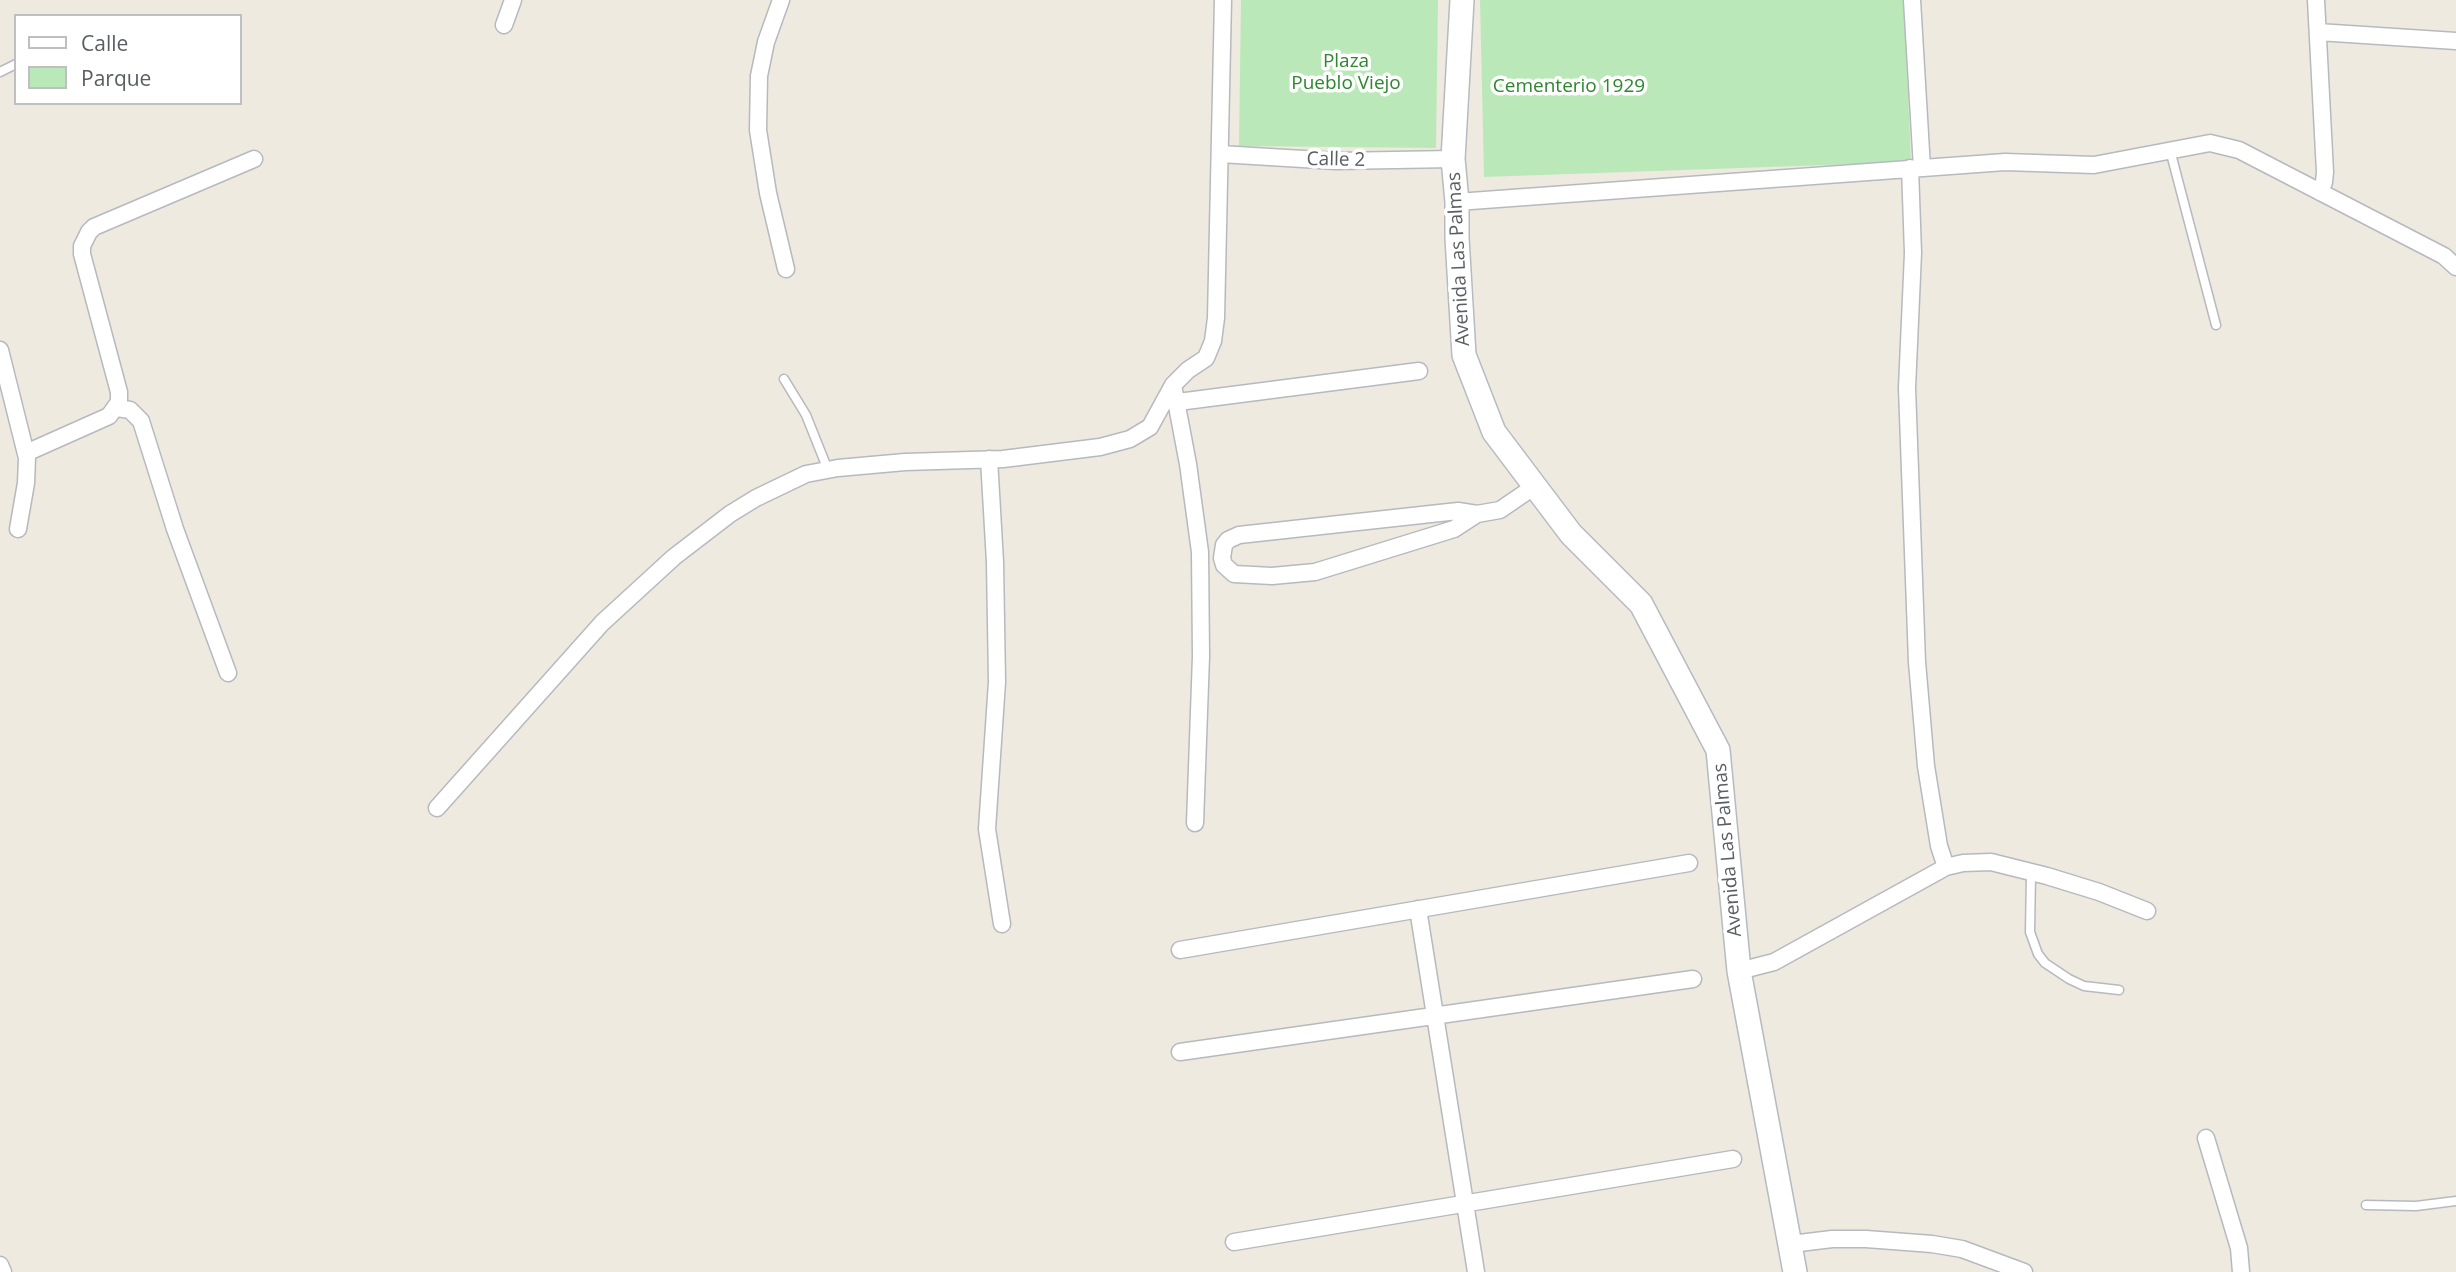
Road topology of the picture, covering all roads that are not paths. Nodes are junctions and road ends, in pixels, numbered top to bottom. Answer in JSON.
{"nodes":[{"id":1,"x":513,"y":0,"type":"edge"},
{"id":2,"x":781,"y":0,"type":"edge"},
{"id":3,"x":1223,"y":0,"type":"edge"},
{"id":4,"x":1462,"y":0,"type":"edge"},
{"id":5,"x":1912,"y":0,"type":"edge"},
{"id":6,"x":2316,"y":0,"type":"edge"},
{"id":7,"x":504,"y":25,"type":"dead end"},
{"id":8,"x":2318,"y":32,"type":"junction"},
{"id":9,"x":2456,"y":41,"type":"edge"},
{"id":10,"x":2170,"y":150,"type":"junction"},
{"id":11,"x":1220,"y":154,"type":"junction"},
{"id":12,"x":254,"y":159,"type":"dead end"},
{"id":13,"x":1452,"y":159,"type":"junction"},
{"id":14,"x":1916,"y":168,"type":"junction"},
{"id":15,"x":2320,"y":192,"type":"junction"},
{"id":16,"x":1457,"y":202,"type":"junction"},
{"id":17,"x":2456,"y":267,"type":"edge"},
{"id":18,"x":786,"y":269,"type":"dead end"},
{"id":19,"x":2216,"y":325,"type":"dead end"},
{"id":20,"x":0,"y":350,"type":"edge"},
{"id":21,"x":1419,"y":371,"type":"dead end"},
{"id":22,"x":784,"y":379,"type":"dead end"},
{"id":23,"x":1173,"y":385,"type":"junction"},
{"id":24,"x":6,"y":402,"type":"edge"},
{"id":25,"x":1178,"y":402,"type":"junction"},
{"id":26,"x":117,"y":408,"type":"junction"},
{"id":27,"x":26,"y":453,"type":"junction"},
{"id":28,"x":989,"y":459,"type":"junction"},
{"id":29,"x":828,"y":470,"type":"junction"},
{"id":30,"x":1535,"y":486,"type":"junction"},
{"id":31,"x":1476,"y":514,"type":"junction"},
{"id":32,"x":18,"y":529,"type":"dead end"},
{"id":33,"x":228,"y":673,"type":"dead end"},
{"id":34,"x":437,"y":808,"type":"dead end"},
{"id":35,"x":1195,"y":823,"type":"dead end"},
{"id":36,"x":1689,"y":863,"type":"dead end"},
{"id":37,"x":1946,"y":867,"type":"junction"},
{"id":38,"x":2031,"y":874,"type":"junction"},
{"id":39,"x":1418,"y":909,"type":"junction"},
{"id":40,"x":2147,"y":911,"type":"dead end"},
{"id":41,"x":1002,"y":924,"type":"dead end"},
{"id":42,"x":1180,"y":950,"type":"dead end"},
{"id":43,"x":1740,"y":971,"type":"junction"},
{"id":44,"x":1693,"y":979,"type":"dead end"},
{"id":45,"x":2119,"y":990,"type":"dead end"},
{"id":46,"x":1434,"y":1017,"type":"junction"},
{"id":47,"x":1180,"y":1052,"type":"dead end"},
{"id":48,"x":2206,"y":1138,"type":"dead end"},
{"id":49,"x":1732,"y":1159,"type":"dead end"},
{"id":50,"x":2456,"y":1201,"type":"edge"},
{"id":51,"x":1465,"y":1203,"type":"junction"},
{"id":52,"x":2366,"y":1205,"type":"dead end"},
{"id":53,"x":1234,"y":1242,"type":"dead end"},
{"id":54,"x":1791,"y":1244,"type":"junction"},
{"id":55,"x":0,"y":1265,"type":"edge"},
{"id":56,"x":3,"y":1272,"type":"edge"},
{"id":57,"x":1476,"y":1272,"type":"edge"},
{"id":58,"x":1796,"y":1272,"type":"edge"},
{"id":59,"x":2024,"y":1272,"type":"edge"},
{"id":60,"x":2241,"y":1272,"type":"edge"}],
"edges":[{"from":1,"to":7,"type":"street"},
{"from":2,"to":18,"type":"street"},
{"from":3,"to":11,"type":"street"},
{"from":4,"to":13,"type":"street","name":"Avenida Las Palmas"},
{"from":5,"to":14,"type":"street"},
{"from":6,"to":8,"type":"street"},
{"from":8,"to":9,"type":"street"},
{"from":8,"to":15,"type":"street"},
{"from":10,"to":14,"type":"street"},
{"from":10,"to":15,"type":"street"},
{"from":10,"to":19,"type":"lane"},
{"from":11,"to":13,"type":"street","name":"Calle 2"},
{"from":11,"to":23,"type":"street"},
{"from":12,"to":26,"type":"street"},
{"from":13,"to":16,"type":"street","name":"Avenida Las Palmas"},
{"from":14,"to":16,"type":"street"},
{"from":14,"to":37,"type":"street"},
{"from":15,"to":17,"type":"street"},
{"from":16,"to":30,"type":"street","name":"Avenida Las Palmas"},
{"from":20,"to":24,"type":"street"},
{"from":21,"to":25,"type":"street"},
{"from":22,"to":29,"type":"lane"},
{"from":23,"to":25,"type":"street"},
{"from":23,"to":28,"type":"street"},
{"from":24,"to":27,"type":"street"},
{"from":25,"to":35,"type":"street"},
{"from":26,"to":27,"type":"street"},
{"from":26,"to":33,"type":"street"},
{"from":27,"to":32,"type":"street"},
{"from":28,"to":29,"type":"street"},
{"from":28,"to":41,"type":"street"},
{"from":29,"to":34,"type":"street"},
{"from":30,"to":31,"type":"street"},
{"from":30,"to":43,"type":"street","name":"Avenida Las Palmas"},
{"from":31,"to":31,"type":"street"},
{"from":36,"to":39,"type":"street"},
{"from":37,"to":38,"type":"street"},
{"from":37,"to":43,"type":"street"},
{"from":38,"to":40,"type":"street"},
{"from":38,"to":45,"type":"lane"},
{"from":39,"to":42,"type":"street"},
{"from":39,"to":46,"type":"street"},
{"from":43,"to":54,"type":"street","name":"Avenida Las Palmas"},
{"from":44,"to":46,"type":"street"},
{"from":46,"to":47,"type":"street"},
{"from":46,"to":51,"type":"street"},
{"from":48,"to":60,"type":"street"},
{"from":49,"to":51,"type":"street"},
{"from":50,"to":52,"type":"lane"},
{"from":51,"to":53,"type":"street"},
{"from":51,"to":57,"type":"street"},
{"from":54,"to":58,"type":"street","name":"Avenida Las Palmas"},
{"from":54,"to":59,"type":"street"},
{"from":55,"to":56,"type":"street"}]}
